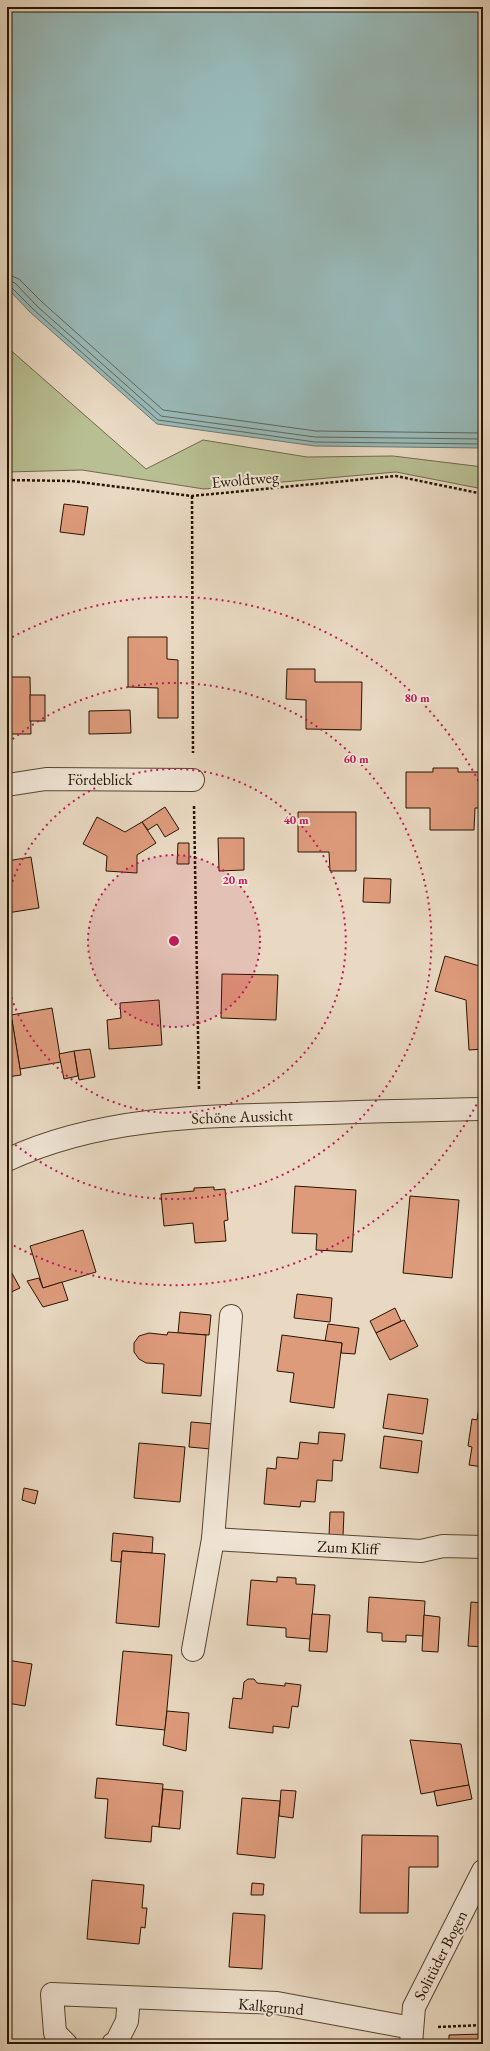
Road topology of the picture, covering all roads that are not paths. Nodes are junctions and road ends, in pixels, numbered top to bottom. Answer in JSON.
{"nodes":[{"id":1,"x":193,"y":780,"type":"road end"},
{"id":2,"x":7,"y":785,"type":"edge"},
{"id":3,"x":483,"y":1109,"type":"edge"},
{"id":4,"x":7,"y":1160,"type":"edge"},
{"id":5,"x":231,"y":1316,"type":"dead end"},
{"id":6,"x":214,"y":1539,"type":"junction"},
{"id":7,"x":483,"y":1547,"type":"edge"},
{"id":8,"x":193,"y":1650,"type":"dead end"},
{"id":9,"x":483,"y":1871,"type":"edge"},
{"id":10,"x":129,"y":1998,"type":"junction"},
{"id":11,"x":411,"y":2036,"type":"edge"},
{"id":12,"x":66,"y":2044,"type":"edge"},
{"id":13,"x":113,"y":2044,"type":"edge"}],
"edges":[{"from":1,"to":2,"type":"street","name":"Fördeblick"},
{"from":3,"to":4,"type":"street","name":"Schöne Aussicht"},
{"from":5,"to":6,"type":"street"},
{"from":6,"to":7,"type":"street","name":"Zum Kliff"},
{"from":6,"to":8,"type":"street"},
{"from":9,"to":11,"type":"street","name":"Solitüder Bogen"},
{"from":10,"to":11,"type":"street","name":"Kalkgrund"},
{"from":10,"to":12,"type":"street","name":"Kalkgrund"},
{"from":10,"to":13,"type":"street"}]}
